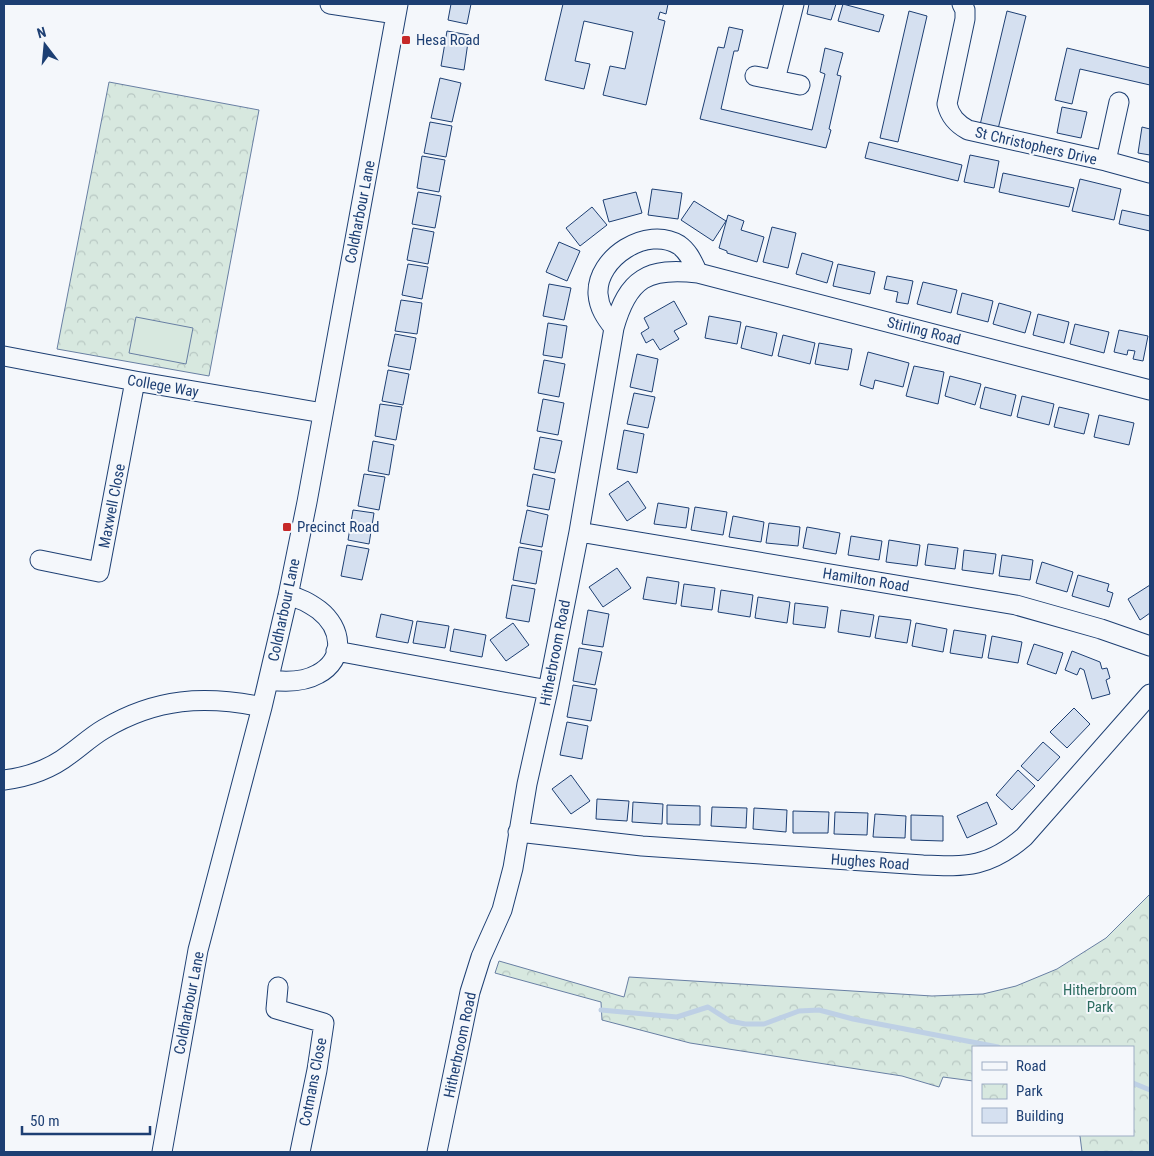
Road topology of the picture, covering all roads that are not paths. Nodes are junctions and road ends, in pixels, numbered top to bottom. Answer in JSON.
{"nodes":[{"id":1,"x":330,"y":4,"type":"edge"},
{"id":2,"x":794,"y":4,"type":"edge"},
{"id":3,"x":962,"y":4,"type":"edge"},
{"id":4,"x":397,"y":9,"type":"edge"},
{"id":5,"x":755,"y":76,"type":"dead end"},
{"id":6,"x":775,"y":80,"type":"junction"},
{"id":7,"x":800,"y":85,"type":"dead end"},
{"id":8,"x":1119,"y":102,"type":"dead end"},
{"id":9,"x":1106,"y":162,"type":"junction"},
{"id":10,"x":1150,"y":173,"type":"edge"},
{"id":11,"x":698,"y":273,"type":"junction"},
{"id":12,"x":614,"y":328,"type":"junction"},
{"id":13,"x":4,"y":356,"type":"edge"},
{"id":14,"x":135,"y":381,"type":"junction"},
{"id":15,"x":1150,"y":390,"type":"edge"},
{"id":16,"x":323,"y":414,"type":"junction"},
{"id":17,"x":578,"y":532,"type":"junction"},
{"id":18,"x":40,"y":560,"type":"dead end"},
{"id":19,"x":288,"y":596,"type":"junction"},
{"id":20,"x":1150,"y":646,"type":"edge"},
{"id":21,"x":336,"y":651,"type":"junction"},
{"id":22,"x":269,"y":680,"type":"junction"},
{"id":23,"x":548,"y":690,"type":"junction"},
{"id":24,"x":1150,"y":694,"type":"edge"},
{"id":25,"x":262,"y":706,"type":"junction"},
{"id":26,"x":4,"y":780,"type":"edge"},
{"id":27,"x":518,"y":832,"type":"junction"},
{"id":28,"x":278,"y":987,"type":"dead end"},
{"id":29,"x":162,"y":1152,"type":"edge"},
{"id":30,"x":300,"y":1152,"type":"edge"},
{"id":31,"x":437,"y":1152,"type":"edge"}],
"edges":[{"from":1,"to":4,"type":"street"},
{"from":2,"to":6,"type":"street"},
{"from":3,"to":9,"type":"street","name":"St Christophers Drive"},
{"from":4,"to":16,"type":"street","name":"Coldharbour Lane"},
{"from":5,"to":6,"type":"street"},
{"from":6,"to":7,"type":"street"},
{"from":8,"to":9,"type":"street"},
{"from":9,"to":10,"type":"street","name":"St Christophers Drive"},
{"from":11,"to":12,"type":"street","name":"Stirling Road"},
{"from":11,"to":12,"type":"street"},
{"from":11,"to":15,"type":"street","name":"Stirling Road"},
{"from":12,"to":17,"type":"street","name":"Hitherbroom Road"},
{"from":13,"to":14,"type":"street","name":"College Way"},
{"from":14,"to":16,"type":"street","name":"College Way"},
{"from":14,"to":18,"type":"street","name":"Maxwell Close"},
{"from":16,"to":19,"type":"street","name":"Coldharbour Lane"},
{"from":17,"to":20,"type":"street","name":"Hamilton Road"},
{"from":17,"to":23,"type":"street","name":"Hitherbroom Road"},
{"from":19,"to":21,"type":"street"},
{"from":19,"to":22,"type":"street","name":"Coldharbour Lane"},
{"from":21,"to":22,"type":"street"},
{"from":21,"to":23,"type":"street"},
{"from":22,"to":25,"type":"street","name":"Coldharbour Lane"},
{"from":23,"to":27,"type":"street","name":"Hitherbroom Road"},
{"from":24,"to":27,"type":"street","name":"Hughes Road"},
{"from":25,"to":26,"type":"street"},
{"from":25,"to":29,"type":"street","name":"Coldharbour Lane"},
{"from":27,"to":31,"type":"street","name":"Hitherbroom Road"},
{"from":28,"to":30,"type":"street","name":"Cotmans Close"}]}
